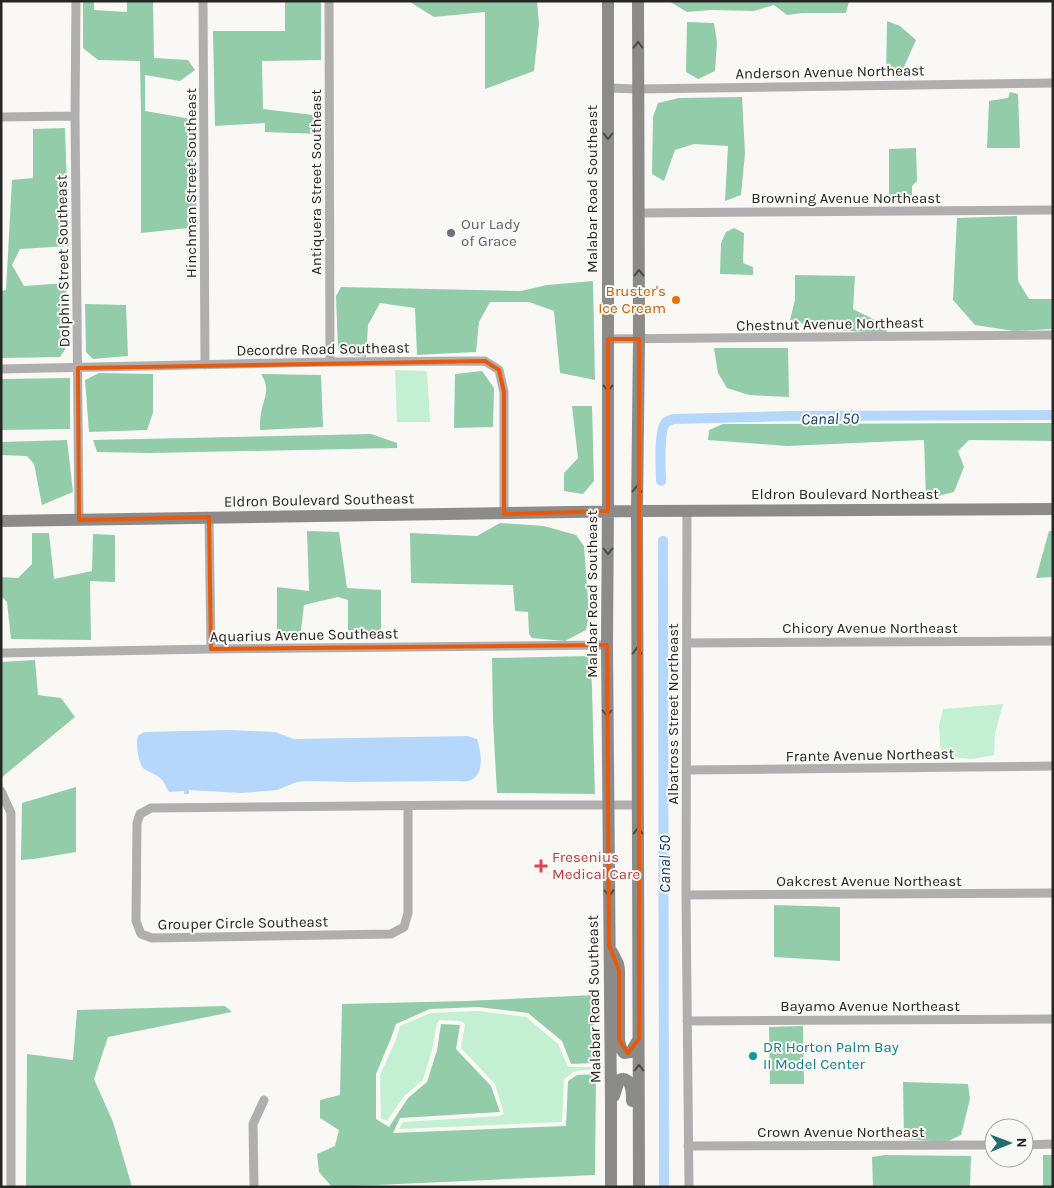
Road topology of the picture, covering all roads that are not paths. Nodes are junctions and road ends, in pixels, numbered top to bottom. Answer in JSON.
{"nodes":[{"id":1,"x":76,"y":1,"type":"edge"},
{"id":2,"x":204,"y":1,"type":"edge"},
{"id":3,"x":330,"y":1,"type":"edge"},
{"id":4,"x":608,"y":1,"type":"edge"},
{"id":5,"x":638,"y":1,"type":"edge"},
{"id":6,"x":1053,"y":83,"type":"edge"},
{"id":7,"x":608,"y":88,"type":"junction"},
{"id":8,"x":638,"y":88,"type":"junction"},
{"id":9,"x":75,"y":116,"type":"junction"},
{"id":10,"x":1,"y":117,"type":"edge"},
{"id":11,"x":1053,"y":210,"type":"edge"},
{"id":12,"x":639,"y":213,"type":"junction"},
{"id":13,"x":1053,"y":335,"type":"edge"},
{"id":14,"x":608,"y":339,"type":"junction"},
{"id":15,"x":639,"y":339,"type":"junction"},
{"id":16,"x":330,"y":362,"type":"junction"},
{"id":17,"x":205,"y":365,"type":"junction"},
{"id":18,"x":78,"y":368,"type":"junction"},
{"id":19,"x":1,"y":369,"type":"edge"},
{"id":20,"x":1053,"y":509,"type":"edge"},
{"id":21,"x":637,"y":511,"type":"junction"},
{"id":22,"x":687,"y":511,"type":"junction"},
{"id":23,"x":608,"y":512,"type":"junction"},
{"id":24,"x":504,"y":514,"type":"junction"},
{"id":25,"x":209,"y":518,"type":"junction"},
{"id":26,"x":79,"y":520,"type":"junction"},
{"id":27,"x":1,"y":521,"type":"edge"},
{"id":28,"x":1053,"y":640,"type":"edge"},
{"id":29,"x":687,"y":643,"type":"junction"},
{"id":30,"x":607,"y":645,"type":"junction"},
{"id":31,"x":211,"y":649,"type":"junction"},
{"id":32,"x":1,"y":653,"type":"edge"},
{"id":33,"x":1053,"y":766,"type":"edge"},
{"id":34,"x":687,"y":770,"type":"junction"},
{"id":35,"x":1,"y":790,"type":"edge"},
{"id":36,"x":608,"y":805,"type":"junction"},
{"id":37,"x":638,"y":805,"type":"junction"},
{"id":38,"x":408,"y":806,"type":"junction"},
{"id":39,"x":1053,"y":893,"type":"edge"},
{"id":40,"x":686,"y":895,"type":"junction"},
{"id":41,"x":609,"y":945,"type":"junction"},
{"id":42,"x":1053,"y":1019,"type":"edge"},
{"id":43,"x":687,"y":1021,"type":"junction"},
{"id":44,"x":639,"y":1039,"type":"junction"},
{"id":45,"x":6,"y":1065,"type":"edge"},
{"id":46,"x":264,"y":1100,"type":"dead end"},
{"id":47,"x":611,"y":1105,"type":"junction"},
{"id":48,"x":1053,"y":1144,"type":"edge"},
{"id":49,"x":984,"y":1145,"type":"edge"},
{"id":50,"x":1034,"y":1145,"type":"edge"},
{"id":51,"x":688,"y":1146,"type":"junction"},
{"id":52,"x":611,"y":1185,"type":"edge"},
{"id":53,"x":639,"y":1185,"type":"edge"},
{"id":54,"x":11,"y":1187,"type":"edge"},
{"id":55,"x":254,"y":1187,"type":"edge"},
{"id":56,"x":688,"y":1187,"type":"edge"}],
"edges":[{"from":1,"to":9,"type":"street","name":"Dolphin Street Southeast"},
{"from":2,"to":17,"type":"street","name":"Hinchman Street Southeast"},
{"from":3,"to":16,"type":"street","name":"Antiquera Street Southeast"},
{"from":4,"to":7,"type":"main road","name":"Malabar Road Southeast"},
{"from":8,"to":5,"type":"main road","one_way":true},
{"from":6,"to":8,"type":"street","name":"Anderson Avenue Northeast"},
{"from":7,"to":8,"type":"street","name":"Anderson Avenue Northeast"},
{"from":7,"to":14,"type":"main road","name":"Malabar Road Southeast","one_way":true},
{"from":8,"to":12,"type":"main road"},
{"from":9,"to":10,"type":"street"},
{"from":9,"to":18,"type":"street","name":"Dolphin Street Southeast"},
{"from":11,"to":12,"type":"street","name":"Browning Avenue Northeast"},
{"from":15,"to":12,"type":"main road","one_way":true},
{"from":13,"to":15,"type":"street","name":"Chestnut Avenue Northeast"},
{"from":14,"to":15,"type":"street","name":"Chestnut Avenue Northeast"},
{"from":14,"to":23,"type":"main road","name":"Malabar Road Southeast","one_way":true},
{"from":21,"to":15,"type":"main road","one_way":true},
{"from":16,"to":17,"type":"street","name":"Decordre Road Southeast"},
{"from":16,"to":24,"type":"street","name":"Decordre Road Southeast"},
{"from":17,"to":18,"type":"street","name":"Decordre Road Southeast"},
{"from":18,"to":19,"type":"street","name":"Decordre Road Southeast"},
{"from":18,"to":26,"type":"street","name":"Dolphin Street Southeast"},
{"from":20,"to":22,"type":"main road","name":"Eldron Boulevard Northeast"},
{"from":21,"to":22,"type":"main road","name":"Eldron Boulevard Northeast"},
{"from":21,"to":23,"type":"main road","name":"Eldron Boulevard Southeast"},
{"from":37,"to":21,"type":"main road","one_way":true},
{"from":22,"to":29,"type":"street","name":"Albatross Street Northeast"},
{"from":23,"to":24,"type":"main road","name":"Eldron Boulevard Southeast"},
{"from":23,"to":30,"type":"main road","name":"Malabar Road Southeast","one_way":true},
{"from":24,"to":25,"type":"main road","name":"Eldron Boulevard Southeast"},
{"from":25,"to":26,"type":"main road","name":"Eldron Boulevard Southeast"},
{"from":25,"to":31,"type":"street"},
{"from":26,"to":27,"type":"main road","name":"Eldron Boulevard Southeast"},
{"from":28,"to":29,"type":"street","name":"Chicory Avenue Northeast"},
{"from":29,"to":34,"type":"street","name":"Albatross Street Northeast"},
{"from":30,"to":31,"type":"street","name":"Aquarius Avenue Southeast"},
{"from":30,"to":36,"type":"main road","name":"Malabar Road Southeast","one_way":true},
{"from":31,"to":32,"type":"street","name":"Aquarius Avenue Southeast"},
{"from":33,"to":34,"type":"street","name":"Frante Avenue Northeast"},
{"from":34,"to":40,"type":"street","name":"Albatross Street Northeast"},
{"from":35,"to":45,"type":"street"},
{"from":36,"to":37,"type":"street","name":"Grouper Circle Southeast"},
{"from":36,"to":38,"type":"street","name":"Grouper Circle Southeast"},
{"from":36,"to":41,"type":"main road","name":"Malabar Road Southeast","one_way":true},
{"from":44,"to":37,"type":"main road","one_way":true},
{"from":38,"to":38,"type":"street","name":"Grouper Circle Southeast"},
{"from":39,"to":40,"type":"street","name":"Oakcrest Avenue Northeast"},
{"from":40,"to":43,"type":"street","name":"Albatross Street Northeast"},
{"from":41,"to":44,"type":"main road"},
{"from":41,"to":47,"type":"main road","name":"Malabar Road Southeast"},
{"from":42,"to":43,"type":"street","name":"Bayamo Avenue Northeast"},
{"from":43,"to":51,"type":"street","name":"Albatross Street Northeast"},
{"from":53,"to":44,"type":"main road","one_way":true},
{"from":45,"to":54,"type":"street"},
{"from":46,"to":55,"type":"street"},
{"from":47,"to":52,"type":"main road","name":"Malabar Road Southeast"},
{"from":47,"to":53,"type":"main road"},
{"from":48,"to":50,"type":"street"},
{"from":49,"to":51,"type":"street","name":"Crown Avenue Northeast"},
{"from":51,"to":56,"type":"street","name":"Albatross Street Northeast"}]}
